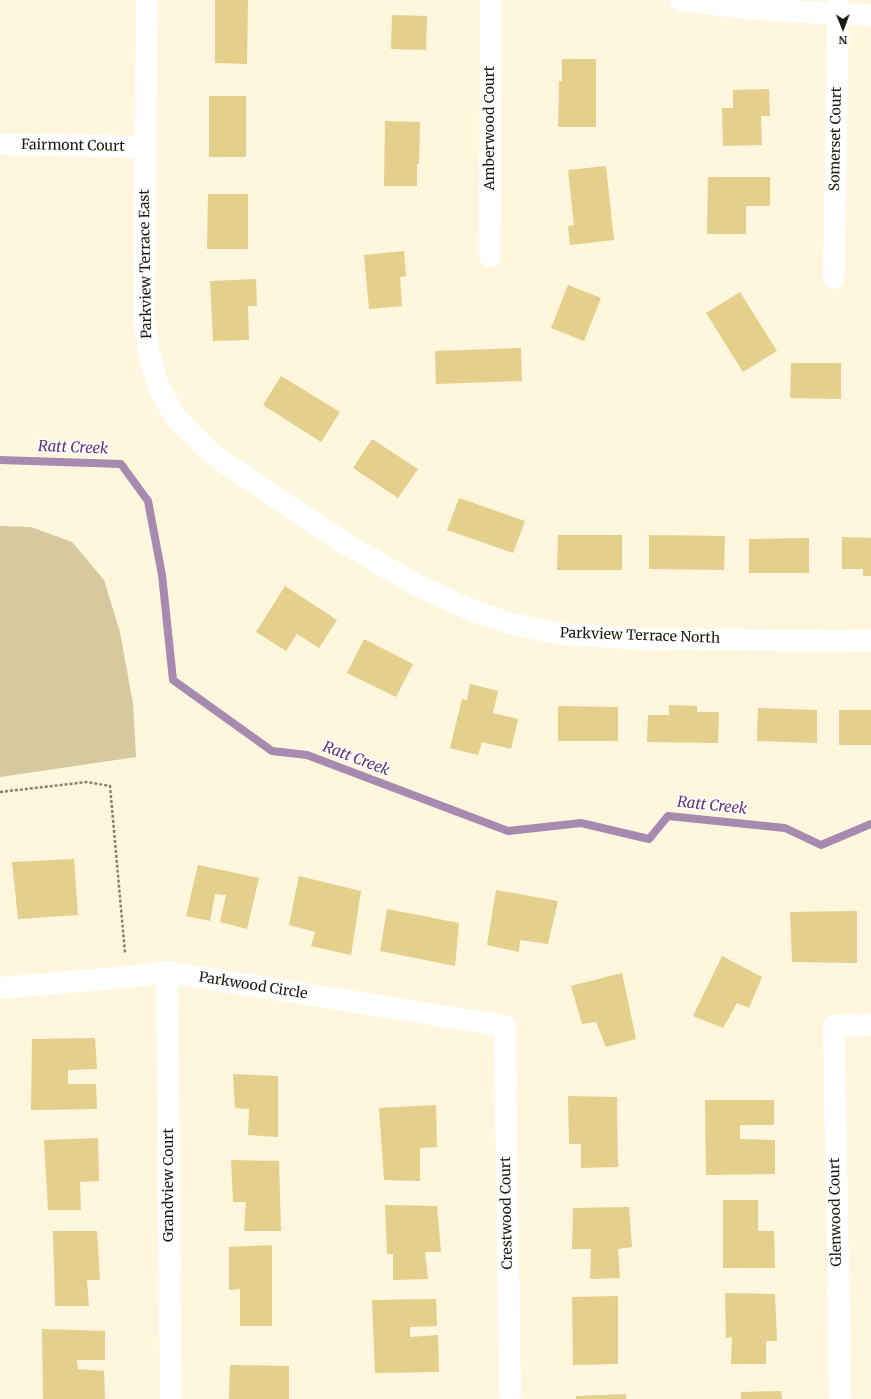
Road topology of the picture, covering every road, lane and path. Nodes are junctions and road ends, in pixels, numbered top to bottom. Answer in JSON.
{"nodes":[{"id":1,"x":148,"y":0,"type":"edge"},
{"id":2,"x":491,"y":0,"type":"edge"},
{"id":3,"x":681,"y":0,"type":"edge"},
{"id":4,"x":838,"y":7,"type":"edge"},
{"id":5,"x":871,"y":15,"type":"edge"},
{"id":6,"x":0,"y":144,"type":"edge"},
{"id":7,"x":145,"y":147,"type":"junction"},
{"id":8,"x":490,"y":256,"type":"dead end"},
{"id":9,"x":834,"y":278,"type":"dead end"},
{"id":10,"x":315,"y":524,"type":"joint"},
{"id":11,"x":871,"y":642,"type":"edge"},
{"id":12,"x":0,"y":792,"type":"edge"},
{"id":13,"x":167,"y":972,"type":"junction"},
{"id":14,"x":127,"y":977,"type":"junction"},
{"id":15,"x":0,"y":988,"type":"edge"},
{"id":16,"x":505,"y":1026,"type":"joint"},
{"id":17,"x":871,"y":1026,"type":"edge"},
{"id":18,"x":171,"y":1399,"type":"edge"},
{"id":19,"x":510,"y":1399,"type":"edge"},
{"id":20,"x":840,"y":1399,"type":"edge"}],
"edges":[{"from":1,"to":7,"type":"street","name":"Parkview Terrace East"},
{"from":2,"to":8,"type":"street","name":"Amberwood Court"},
{"from":3,"to":4,"type":"street"},
{"from":4,"to":5,"type":"street"},
{"from":4,"to":9,"type":"street","name":"Somerset Court"},
{"from":6,"to":7,"type":"street","name":"Fairmont Court"},
{"from":7,"to":10,"type":"street","name":"Parkview Terrace East"},
{"from":10,"to":11,"type":"street","name":"Parkview Terrace North"},
{"from":12,"to":14,"type":"path"},
{"from":13,"to":14,"type":"street","name":"Parkwood Circle"},
{"from":13,"to":16,"type":"street","name":"Parkwood Circle"},
{"from":13,"to":18,"type":"street","name":"Grandview Court"},
{"from":14,"to":15,"type":"street","name":"Parkwood Circle"},
{"from":16,"to":19,"type":"street","name":"Crestwood Court"},
{"from":17,"to":20,"type":"street","name":"Glenwood Court"}]}
